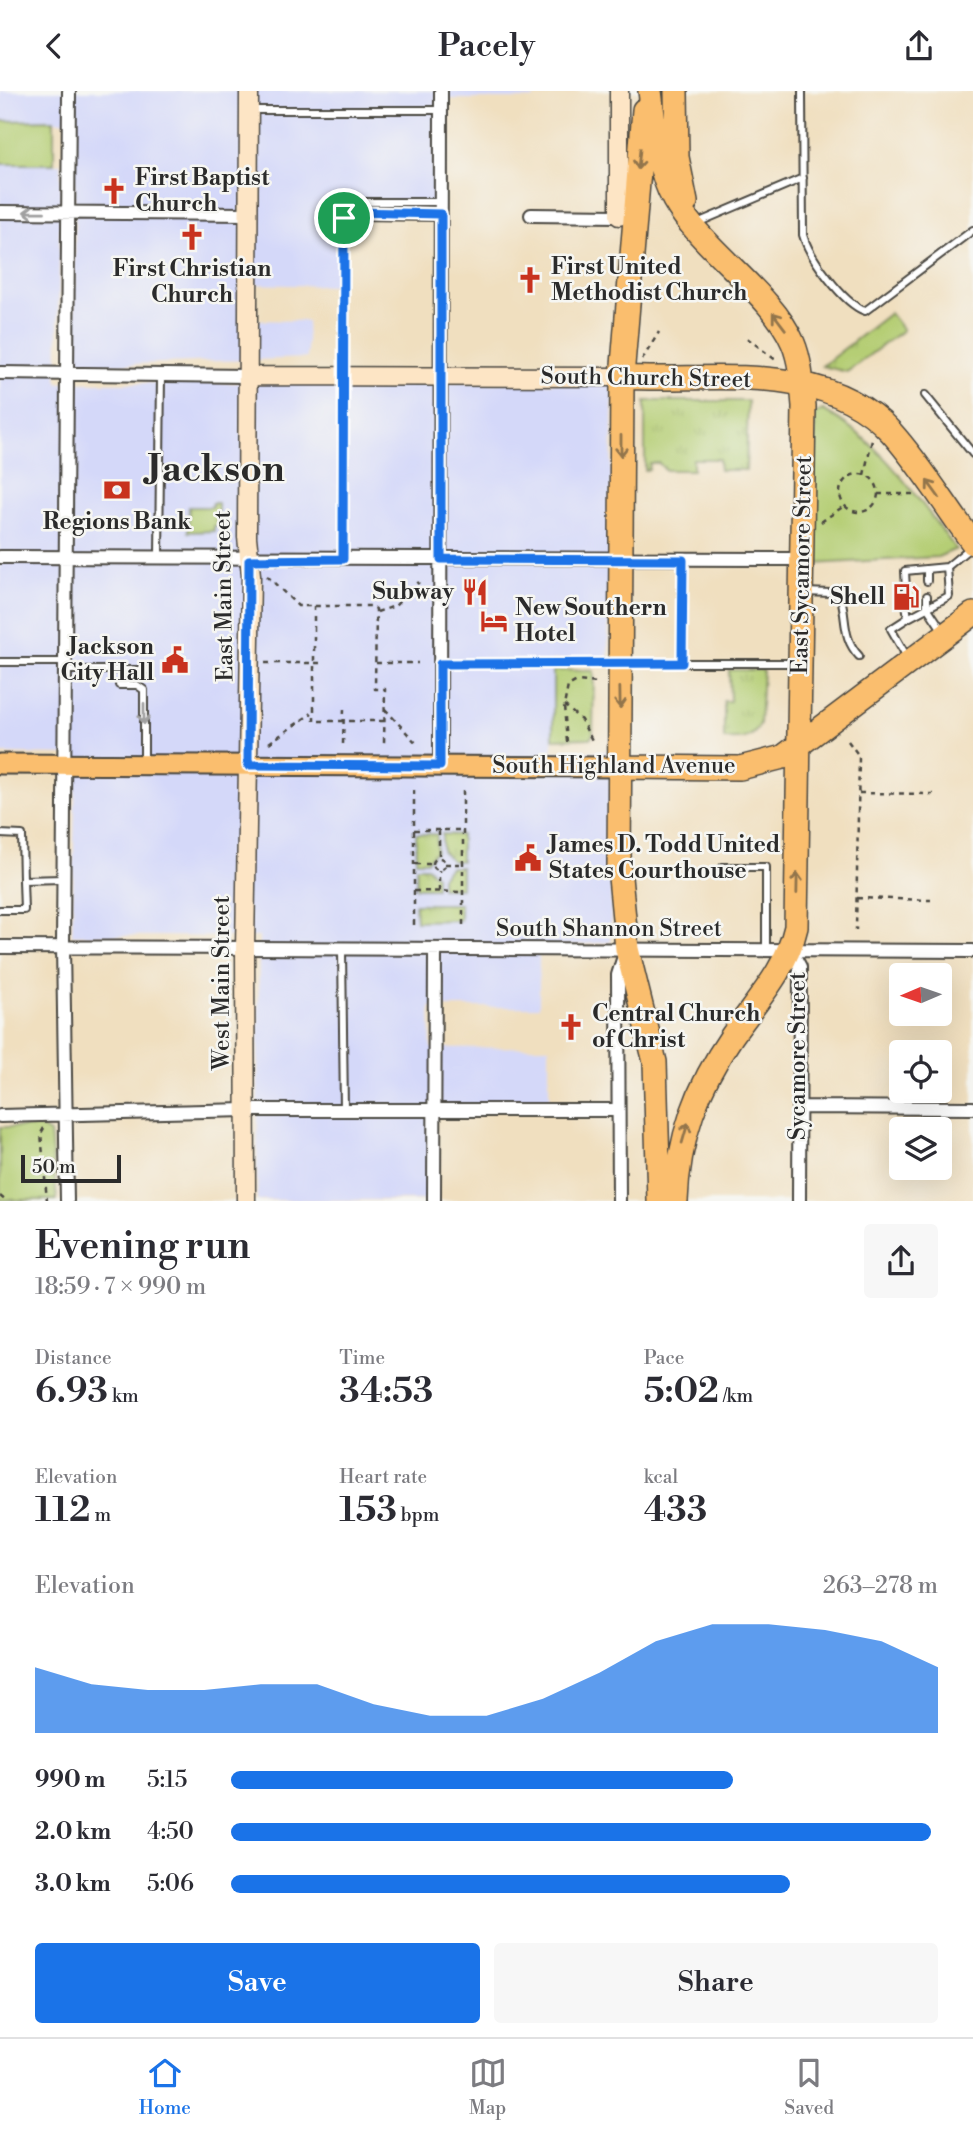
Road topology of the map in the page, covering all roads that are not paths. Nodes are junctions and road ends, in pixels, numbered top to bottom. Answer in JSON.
{"nodes":[{"id":1,"x":69,"y":91,"type":"edge"},
{"id":2,"x":249,"y":91,"type":"edge"},
{"id":3,"x":441,"y":91,"type":"edge"},
{"id":4,"x":620,"y":91,"type":"edge"},
{"id":5,"x":648,"y":91,"type":"edge"},
{"id":6,"x":676,"y":91,"type":"edge"},
{"id":7,"x":802,"y":91,"type":"edge"},
{"id":8,"x":249,"y":110,"type":"junction"},
{"id":9,"x":441,"y":110,"type":"junction"},
{"id":10,"x":803,"y":178,"type":"junction"},
{"id":11,"x":354,"y":207,"type":"joint"},
{"id":12,"x":441,"y":208,"type":"junction"},
{"id":13,"x":0,"y":212,"type":"edge"},
{"id":14,"x":68,"y":212,"type":"junction"},
{"id":15,"x":248,"y":214,"type":"junction"},
{"id":16,"x":531,"y":215,"type":"dead end"},
{"id":17,"x":620,"y":216,"type":"junction"},
{"id":18,"x":692,"y":225,"type":"junction"},
{"id":19,"x":973,"y":230,"type":"edge"},
{"id":20,"x":625,"y":336,"type":"junction"},
{"id":21,"x":0,"y":373,"type":"edge"},
{"id":22,"x":67,"y":373,"type":"junction"},
{"id":23,"x":161,"y":375,"type":"junction"},
{"id":24,"x":248,"y":376,"type":"junction"},
{"id":25,"x":344,"y":376,"type":"junction"},
{"id":26,"x":442,"y":377,"type":"junction"},
{"id":27,"x":622,"y":377,"type":"junction"},
{"id":28,"x":802,"y":384,"type":"junction"},
{"id":29,"x":925,"y":395,"type":"dead end"},
{"id":30,"x":973,"y":454,"type":"edge"},
{"id":31,"x":973,"y":544,"type":"edge"},
{"id":32,"x":0,"y":557,"type":"edge"},
{"id":33,"x":65,"y":557,"type":"junction"},
{"id":34,"x":159,"y":559,"type":"junction"},
{"id":35,"x":343,"y":559,"type":"junction"},
{"id":36,"x":441,"y":559,"type":"junction"},
{"id":37,"x":804,"y":559,"type":"junction"},
{"id":38,"x":249,"y":560,"type":"junction"},
{"id":39,"x":683,"y":560,"type":"junction"},
{"id":40,"x":620,"y":561,"type":"junction"},
{"id":41,"x":947,"y":567,"type":"junction"},
{"id":42,"x":927,"y":569,"type":"junction"},
{"id":43,"x":927,"y":582,"type":"dead end"},
{"id":44,"x":906,"y":590,"type":"dead end"},
{"id":45,"x":803,"y":592,"type":"junction"},
{"id":46,"x":927,"y":596,"type":"dead end"},
{"id":47,"x":906,"y":604,"type":"dead end"},
{"id":48,"x":927,"y":607,"type":"junction"},
{"id":49,"x":973,"y":614,"type":"edge"},
{"id":50,"x":908,"y":618,"type":"junction"},
{"id":51,"x":946,"y":635,"type":"junction"},
{"id":52,"x":859,"y":656,"type":"dead end"},
{"id":53,"x":0,"y":662,"type":"edge"},
{"id":54,"x":910,"y":662,"type":"junction"},
{"id":55,"x":620,"y":663,"type":"junction"},
{"id":56,"x":682,"y":663,"type":"junction"},
{"id":57,"x":802,"y":663,"type":"junction"},
{"id":58,"x":440,"y":664,"type":"junction"},
{"id":59,"x":64,"y":666,"type":"junction"},
{"id":60,"x":149,"y":670,"type":"dead end"},
{"id":61,"x":119,"y":685,"type":"dead end"},
{"id":62,"x":799,"y":746,"type":"junction"},
{"id":63,"x":0,"y":764,"type":"edge"},
{"id":64,"x":64,"y":765,"type":"junction"},
{"id":65,"x":144,"y":765,"type":"junction"},
{"id":66,"x":248,"y":765,"type":"junction"},
{"id":67,"x":440,"y":766,"type":"junction"},
{"id":68,"x":620,"y":767,"type":"junction"},
{"id":69,"x":0,"y":835,"type":"edge"},
{"id":70,"x":723,"y":867,"type":"dead end"},
{"id":71,"x":64,"y":879,"type":"junction"},
{"id":72,"x":23,"y":880,"type":"junction"},
{"id":73,"x":0,"y":910,"type":"edge"},
{"id":74,"x":0,"y":947,"type":"edge"},
{"id":75,"x":63,"y":947,"type":"junction"},
{"id":76,"x":245,"y":949,"type":"junction"},
{"id":77,"x":626,"y":949,"type":"junction"},
{"id":78,"x":342,"y":950,"type":"junction"},
{"id":79,"x":766,"y":950,"type":"junction"},
{"id":80,"x":791,"y":950,"type":"junction"},
{"id":81,"x":435,"y":951,"type":"junction"},
{"id":82,"x":973,"y":951,"type":"edge"},
{"id":83,"x":798,"y":1107,"type":"junction"},
{"id":84,"x":973,"y":1108,"type":"edge"},
{"id":85,"x":246,"y":1110,"type":"junction"},
{"id":86,"x":344,"y":1110,"type":"junction"},
{"id":87,"x":434,"y":1110,"type":"junction"},
{"id":88,"x":618,"y":1110,"type":"junction"},
{"id":89,"x":0,"y":1116,"type":"edge"},
{"id":90,"x":64,"y":1116,"type":"junction"},
{"id":91,"x":67,"y":1201,"type":"edge"},
{"id":92,"x":246,"y":1201,"type":"edge"},
{"id":93,"x":434,"y":1201,"type":"edge"},
{"id":94,"x":620,"y":1201,"type":"edge"},
{"id":95,"x":659,"y":1201,"type":"edge"},
{"id":96,"x":676,"y":1201,"type":"edge"},
{"id":97,"x":799,"y":1201,"type":"edge"}],
"edges":[{"from":1,"to":14,"type":"street"},
{"from":2,"to":8,"type":"main road","name":"East Main Street"},
{"from":3,"to":9,"type":"street"},
{"from":4,"to":17,"type":"main road"},
{"from":5,"to":18,"type":"highway","name":"East Sycamore Street"},
{"from":5,"to":20,"type":"highway","one_way":true},
{"from":6,"to":18,"type":"highway"},
{"from":7,"to":10,"type":"lane"},
{"from":8,"to":9,"type":"lane"},
{"from":8,"to":15,"type":"main road","name":"East Main Street"},
{"from":9,"to":12,"type":"street"},
{"from":10,"to":18,"type":"lane"},
{"from":10,"to":19,"type":"lane"},
{"from":11,"to":12,"type":"street"},
{"from":11,"to":25,"type":"lane"},
{"from":12,"to":26,"type":"street"},
{"from":14,"to":13,"type":"street","one_way":true},
{"from":14,"to":15,"type":"street"},
{"from":14,"to":22,"type":"street"},
{"from":15,"to":24,"type":"main road","name":"East Main Street"},
{"from":16,"to":17,"type":"street"},
{"from":17,"to":20,"type":"highway"},
{"from":28,"to":18,"type":"highway","name":"East Sycamore Street","one_way":true},
{"from":20,"to":27,"type":"highway"},
{"from":21,"to":22,"type":"street"},
{"from":22,"to":23,"type":"street"},
{"from":22,"to":33,"type":"street"},
{"from":23,"to":24,"type":"street"},
{"from":23,"to":34,"type":"lane"},
{"from":24,"to":25,"type":"main road","name":"South Church Street"},
{"from":24,"to":38,"type":"main road","name":"East Main Street"},
{"from":25,"to":26,"type":"main road","name":"South Church Street"},
{"from":25,"to":35,"type":"lane"},
{"from":26,"to":27,"type":"main road","name":"South Church Street"},
{"from":26,"to":36,"type":"street"},
{"from":27,"to":28,"type":"highway","name":"South Church Street"},
{"from":27,"to":40,"type":"highway","one_way":true},
{"from":31,"to":28,"type":"highway","name":"South Church Street","one_way":true},
{"from":28,"to":37,"type":"highway","name":"East Sycamore Street"},
{"from":29,"to":30,"type":"lane"},
{"from":31,"to":41,"type":"lane"},
{"from":32,"to":33,"type":"street"},
{"from":33,"to":34,"type":"street"},
{"from":33,"to":59,"type":"street"},
{"from":34,"to":38,"type":"street"},
{"from":35,"to":36,"type":"street"},
{"from":35,"to":38,"type":"street"},
{"from":36,"to":40,"type":"street"},
{"from":36,"to":58,"type":"street"},
{"from":37,"to":39,"type":"street"},
{"from":37,"to":45,"type":"highway","name":"East Sycamore Street"},
{"from":38,"to":66,"type":"main road","name":"East Main Street"},
{"from":39,"to":40,"type":"street"},
{"from":39,"to":56,"type":"lane"},
{"from":40,"to":55,"type":"highway"},
{"from":41,"to":42,"type":"lane"},
{"from":41,"to":48,"type":"lane"},
{"from":42,"to":43,"type":"lane"},
{"from":42,"to":44,"type":"lane"},
{"from":45,"to":52,"type":"lane"},
{"from":45,"to":57,"type":"highway","name":"East Sycamore Street"},
{"from":46,"to":48,"type":"lane"},
{"from":47,"to":50,"type":"lane"},
{"from":48,"to":50,"type":"lane"},
{"from":48,"to":51,"type":"lane"},
{"from":49,"to":51,"type":"highway","name":"South Highland Avenue"},
{"from":50,"to":54,"type":"lane"},
{"from":51,"to":54,"type":"highway","name":"South Highland Avenue"},
{"from":53,"to":59,"type":"lane"},
{"from":54,"to":62,"type":"highway","name":"South Highland Avenue"},
{"from":55,"to":56,"type":"lane"},
{"from":55,"to":58,"type":"lane"},
{"from":55,"to":68,"type":"highway","one_way":true},
{"from":56,"to":57,"type":"lane"},
{"from":57,"to":62,"type":"highway","name":"East Sycamore Street"},
{"from":58,"to":67,"type":"street"},
{"from":59,"to":60,"type":"lane"},
{"from":59,"to":64,"type":"street"},
{"from":61,"to":65,"type":"lane","one_way":true},
{"from":62,"to":68,"type":"highway","name":"South Highland Avenue"},
{"from":80,"to":62,"type":"highway","name":"Sycamore Street","one_way":true},
{"from":63,"to":64,"type":"main road","name":"South Highland Avenue"},
{"from":64,"to":65,"type":"main road","name":"South Highland Avenue"},
{"from":64,"to":71,"type":"street"},
{"from":65,"to":66,"type":"main road","name":"South Highland Avenue"},
{"from":66,"to":67,"type":"main road","name":"South Highland Avenue"},
{"from":66,"to":76,"type":"main road","name":"West Main Street"},
{"from":67,"to":68,"type":"main road","name":"South Highland Avenue"},
{"from":68,"to":77,"type":"highway"},
{"from":69,"to":72,"type":"lane"},
{"from":70,"to":79,"type":"lane"},
{"from":71,"to":72,"type":"lane"},
{"from":71,"to":75,"type":"street"},
{"from":72,"to":73,"type":"lane"},
{"from":74,"to":75,"type":"street","name":"South Shannon Street"},
{"from":75,"to":76,"type":"street","name":"South Shannon Street"},
{"from":75,"to":90,"type":"street"},
{"from":76,"to":78,"type":"street","name":"South Shannon Street"},
{"from":76,"to":85,"type":"main road","name":"West Main Street"},
{"from":77,"to":79,"type":"street","name":"South Shannon Street"},
{"from":77,"to":81,"type":"street","name":"South Shannon Street"},
{"from":77,"to":88,"type":"street"},
{"from":77,"to":95,"type":"highway"},
{"from":78,"to":81,"type":"street","name":"South Shannon Street"},
{"from":78,"to":86,"type":"lane"},
{"from":79,"to":80,"type":"street","name":"South Shannon Street"},
{"from":80,"to":82,"type":"street","name":"South Shannon Street"},
{"from":80,"to":83,"type":"street","name":"Sycamore Street"},
{"from":96,"to":80,"type":"highway","one_way":true},
{"from":81,"to":87,"type":"street"},
{"from":83,"to":84,"type":"street"},
{"from":83,"to":97,"type":"street","name":"Sycamore Street"},
{"from":85,"to":86,"type":"street"},
{"from":85,"to":90,"type":"street"},
{"from":85,"to":92,"type":"main road","name":"West Main Street"},
{"from":86,"to":87,"type":"street"},
{"from":87,"to":88,"type":"street"},
{"from":87,"to":93,"type":"street"},
{"from":88,"to":94,"type":"street"},
{"from":89,"to":90,"type":"street"},
{"from":90,"to":91,"type":"street"}]}
